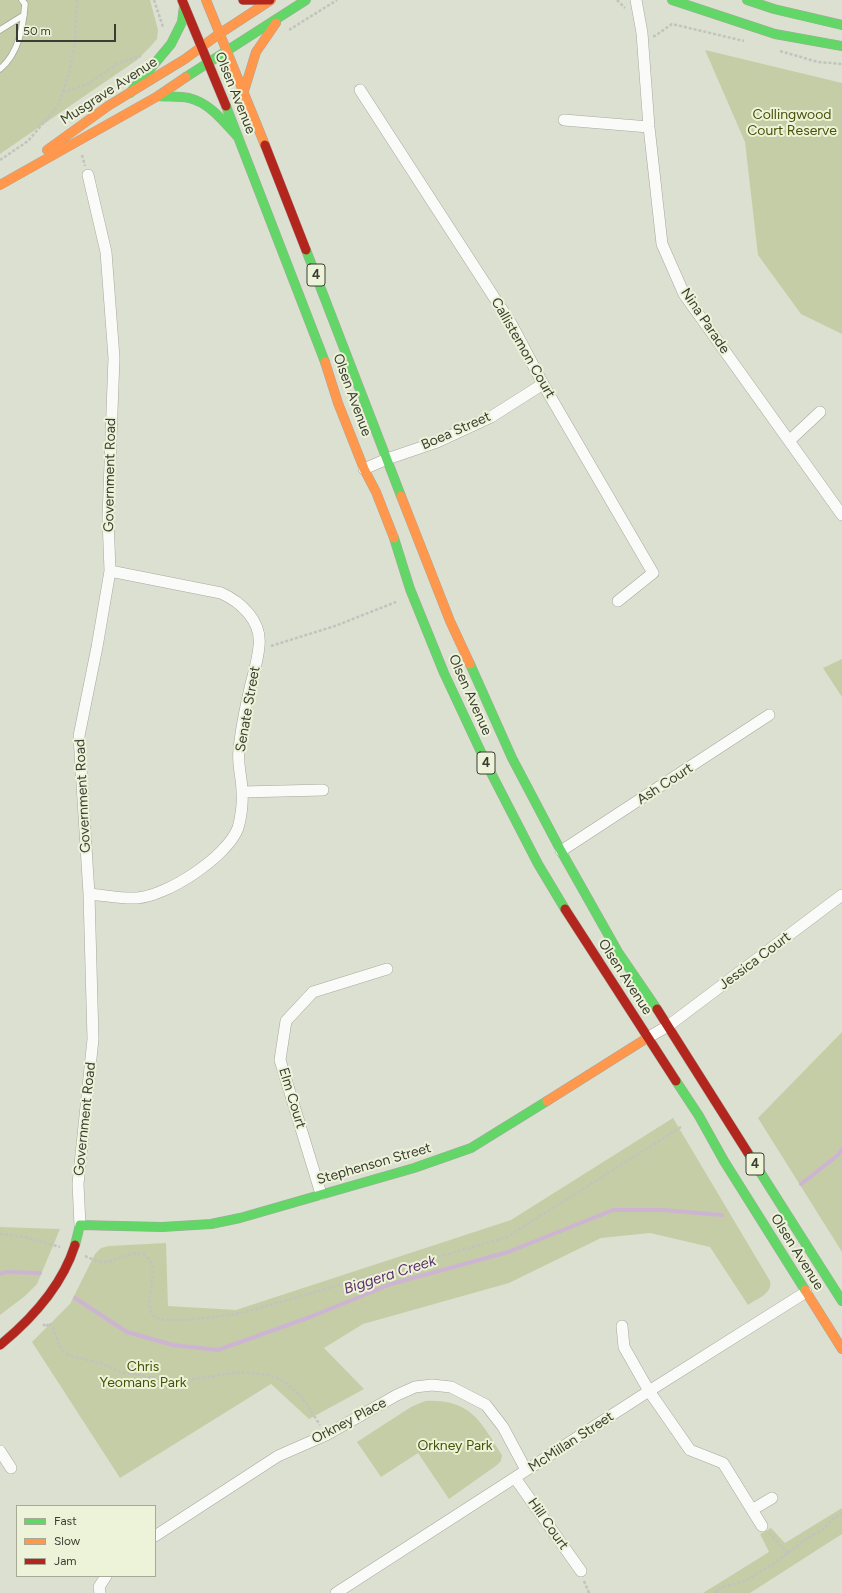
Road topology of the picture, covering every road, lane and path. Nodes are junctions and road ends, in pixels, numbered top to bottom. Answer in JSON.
{"nodes":[{"id":1,"x":22,"y":0,"type":"edge"},
{"id":2,"x":77,"y":0,"type":"edge"},
{"id":3,"x":154,"y":0,"type":"edge"},
{"id":4,"x":206,"y":0,"type":"edge"},
{"id":5,"x":242,"y":0,"type":"edge"},
{"id":6,"x":270,"y":0,"type":"edge"},
{"id":7,"x":306,"y":0,"type":"edge"},
{"id":8,"x":337,"y":0,"type":"edge"},
{"id":9,"x":617,"y":0,"type":"edge"},
{"id":10,"x":636,"y":0,"type":"edge"},
{"id":11,"x":672,"y":0,"type":"edge"},
{"id":12,"x":746,"y":0,"type":"edge"},
{"id":13,"x":183,"y":3,"type":"edge"},
{"id":14,"x":627,"y":8,"type":"dead end"},
{"id":15,"x":284,"y":12,"type":"junction"},
{"id":16,"x":24,"y":15,"type":"junction"},
{"id":17,"x":842,"y":25,"type":"edge"},
{"id":18,"x":0,"y":30,"type":"edge"},
{"id":19,"x":163,"y":33,"type":"dead end"},
{"id":20,"x":285,"y":33,"type":"dead end"},
{"id":21,"x":642,"y":33,"type":"junction"},
{"id":22,"x":219,"y":34,"type":"junction"},
{"id":23,"x":747,"y":41,"type":"dead end"},
{"id":24,"x":842,"y":46,"type":"edge"},
{"id":25,"x":201,"y":47,"type":"junction"},
{"id":26,"x":775,"y":50,"type":"dead end"},
{"id":27,"x":226,"y":52,"type":"junction"},
{"id":28,"x":145,"y":54,"type":"dead end"},
{"id":29,"x":208,"y":63,"type":"junction"},
{"id":30,"x":842,"y":64,"type":"edge"},
{"id":31,"x":0,"y":69,"type":"edge"},
{"id":32,"x":244,"y":90,"type":"junction"},
{"id":33,"x":360,"y":90,"type":"dead end"},
{"id":34,"x":62,"y":92,"type":"junction"},
{"id":35,"x":130,"y":93,"type":"junction"},
{"id":36,"x":158,"y":96,"type":"junction"},
{"id":37,"x":564,"y":120,"type":"dead end"},
{"id":38,"x":649,"y":127,"type":"junction"},
{"id":39,"x":238,"y":138,"type":"junction"},
{"id":40,"x":0,"y":160,"type":"edge"},
{"id":41,"x":16,"y":175,"type":"junction"},
{"id":42,"x":88,"y":175,"type":"dead end"},
{"id":43,"x":0,"y":185,"type":"edge"},
{"id":44,"x":543,"y":384,"type":"junction"},
{"id":45,"x":820,"y":412,"type":"dead end"},
{"id":46,"x":789,"y":441,"type":"junction"},
{"id":47,"x":387,"y":459,"type":"junction"},
{"id":48,"x":364,"y":469,"type":"junction"},
{"id":49,"x":842,"y":515,"type":"edge"},
{"id":50,"x":110,"y":571,"type":"junction"},
{"id":51,"x":618,"y":601,"type":"dead end"},
{"id":52,"x":396,"y":602,"type":"dead end"},
{"id":53,"x":260,"y":644,"type":"junction"},
{"id":54,"x":769,"y":715,"type":"dead end"},
{"id":55,"x":323,"y":790,"type":"dead end"},
{"id":56,"x":242,"y":792,"type":"junction"},
{"id":57,"x":561,"y":851,"type":"junction"},
{"id":58,"x":89,"y":894,"type":"junction"},
{"id":59,"x":842,"y":895,"type":"edge"},
{"id":60,"x":387,"y":969,"type":"dead end"},
{"id":61,"x":668,"y":1026,"type":"junction"},
{"id":62,"x":647,"y":1038,"type":"junction"},
{"id":63,"x":681,"y":1127,"type":"dead end"},
{"id":64,"x":321,"y":1194,"type":"junction"},
{"id":65,"x":80,"y":1225,"type":"junction"},
{"id":66,"x":0,"y":1234,"type":"edge"},
{"id":67,"x":73,"y":1252,"type":"junction"},
{"id":68,"x":806,"y":1292,"type":"junction"},
{"id":69,"x":842,"y":1301,"type":"edge"},
{"id":70,"x":34,"y":1313,"type":"junction"},
{"id":71,"x":622,"y":1326,"type":"dead end"},
{"id":72,"x":0,"y":1345,"type":"edge"},
{"id":73,"x":842,"y":1348,"type":"edge"},
{"id":74,"x":649,"y":1391,"type":"junction"},
{"id":75,"x":326,"y":1436,"type":"junction"},
{"id":76,"x":0,"y":1451,"type":"edge"},
{"id":77,"x":11,"y":1468,"type":"dead end"},
{"id":78,"x":526,"y":1470,"type":"junction"},
{"id":79,"x":515,"y":1478,"type":"junction"},
{"id":80,"x":772,"y":1498,"type":"dead end"},
{"id":81,"x":752,"y":1510,"type":"junction"},
{"id":82,"x":842,"y":1514,"type":"edge"},
{"id":83,"x":762,"y":1526,"type":"joint"},
{"id":84,"x":156,"y":1535,"type":"edge"},
{"id":85,"x":788,"y":1552,"type":"junction"},
{"id":86,"x":581,"y":1571,"type":"dead end"},
{"id":87,"x":105,"y":1577,"type":"edge"},
{"id":88,"x":100,"y":1593,"type":"edge"},
{"id":89,"x":336,"y":1593,"type":"edge"},
{"id":90,"x":715,"y":1593,"type":"edge"}],
"edges":[{"from":1,"to":16,"type":"lane"},
{"from":2,"to":34,"type":"path"},
{"from":3,"to":19,"type":"path"},
{"from":4,"to":22,"type":"main road","name":"Olsen Avenue","number":"4"},
{"from":5,"to":6,"type":"main road"},
{"from":6,"to":22,"type":"main road","name":"Musgrave Avenue"},
{"from":7,"to":15,"type":"main road","name":"Musgrave Avenue"},
{"from":8,"to":20,"type":"path"},
{"from":9,"to":14,"type":"path"},
{"from":10,"to":21,"type":"street","name":"Nina Parade"},
{"from":11,"to":24,"type":"main road"},
{"from":12,"to":17,"type":"main road"},
{"from":13,"to":25,"type":"main road","name":"Olsen Avenue","number":"4"},
{"from":13,"to":35,"type":"main road"},
{"from":15,"to":27,"type":"main road","name":"Musgrave Avenue"},
{"from":15,"to":32,"type":"main road"},
{"from":16,"to":18,"type":"lane"},
{"from":16,"to":31,"type":"lane"},
{"from":21,"to":23,"type":"path"},
{"from":21,"to":38,"type":"street","name":"Nina Parade"},
{"from":22,"to":25,"type":"main road","name":"Musgrave Avenue"},
{"from":22,"to":27,"type":"main road","name":"Olsen Avenue","number":"4"},
{"from":25,"to":29,"type":"main road","name":"Olsen Avenue","number":"4"},
{"from":25,"to":35,"type":"main road","name":"Musgrave Avenue"},
{"from":26,"to":30,"type":"path"},
{"from":27,"to":29,"type":"main road","name":"Musgrave Avenue"},
{"from":27,"to":32,"type":"main road","name":"Olsen Avenue","number":"4"},
{"from":28,"to":34,"type":"path"},
{"from":29,"to":36,"type":"main road","name":"Musgrave Avenue"},
{"from":29,"to":39,"type":"main road","name":"Olsen Avenue","number":"4"},
{"from":32,"to":47,"type":"main road","name":"Olsen Avenue","number":"4"},
{"from":33,"to":44,"type":"street","name":"Callistemon Court"},
{"from":34,"to":40,"type":"path"},
{"from":35,"to":41,"type":"main road","name":"Musgrave Avenue"},
{"from":36,"to":39,"type":"main road"},
{"from":36,"to":41,"type":"main road","name":"Musgrave Avenue"},
{"from":37,"to":38,"type":"street"},
{"from":38,"to":46,"type":"street","name":"Nina Parade"},
{"from":39,"to":48,"type":"main road","name":"Olsen Avenue","number":"4"},
{"from":41,"to":43,"type":"main road","name":"Musgrave Avenue"},
{"from":42,"to":50,"type":"street","name":"Government Road"},
{"from":44,"to":47,"type":"street","name":"Boea Street"},
{"from":44,"to":51,"type":"street","name":"Callistemon Court"},
{"from":45,"to":46,"type":"street"},
{"from":46,"to":49,"type":"street","name":"Nina Parade"},
{"from":47,"to":48,"type":"street","name":"Boea Street"},
{"from":47,"to":57,"type":"main road","name":"Olsen Avenue","number":"4"},
{"from":48,"to":62,"type":"main road","name":"Olsen Avenue","number":"4"},
{"from":50,"to":53,"type":"street","name":"Senate Street"},
{"from":50,"to":58,"type":"street","name":"Government Road"},
{"from":52,"to":53,"type":"path"},
{"from":53,"to":56,"type":"street","name":"Senate Street"},
{"from":54,"to":57,"type":"street","name":"Ash Court"},
{"from":55,"to":56,"type":"street"},
{"from":56,"to":58,"type":"street","name":"Senate Street"},
{"from":57,"to":61,"type":"main road","name":"Olsen Avenue","number":"4"},
{"from":58,"to":65,"type":"street","name":"Government Road"},
{"from":59,"to":61,"type":"street","name":"Jessica Court"},
{"from":60,"to":64,"type":"street","name":"Elm Court"},
{"from":61,"to":62,"type":"street","name":"Jessica Court"},
{"from":61,"to":69,"type":"main road","name":"Olsen Avenue","number":"4"},
{"from":62,"to":64,"type":"main road","name":"Stephenson Street"},
{"from":62,"to":68,"type":"main road","name":"Olsen Avenue","number":"4"},
{"from":63,"to":67,"type":"path"},
{"from":64,"to":65,"type":"main road","name":"Stephenson Street"},
{"from":65,"to":67,"type":"main road","name":"Government Road"},
{"from":66,"to":67,"type":"path"},
{"from":67,"to":70,"type":"main road","name":"Government Road"},
{"from":68,"to":73,"type":"main road","name":"Olsen Avenue","number":"4"},
{"from":68,"to":74,"type":"street","name":"McMillan Street"},
{"from":70,"to":72,"type":"main road","name":"Government Road"},
{"from":70,"to":75,"type":"path"},
{"from":71,"to":74,"type":"street"},
{"from":74,"to":78,"type":"street","name":"McMillan Street"},
{"from":74,"to":81,"type":"street"},
{"from":75,"to":78,"type":"street","name":"Orkney Place"},
{"from":75,"to":84,"type":"street","name":"Orkney Place"},
{"from":76,"to":77,"type":"street"},
{"from":78,"to":79,"type":"street","name":"McMillan Street"},
{"from":79,"to":86,"type":"street","name":"Hill Court"},
{"from":79,"to":89,"type":"street","name":"McMillan Street"},
{"from":80,"to":81,"type":"street"},
{"from":81,"to":83,"type":"street"},
{"from":82,"to":85,"type":"path"},
{"from":83,"to":85,"type":"path"},
{"from":85,"to":90,"type":"path"},
{"from":87,"to":88,"type":"street"}]}
